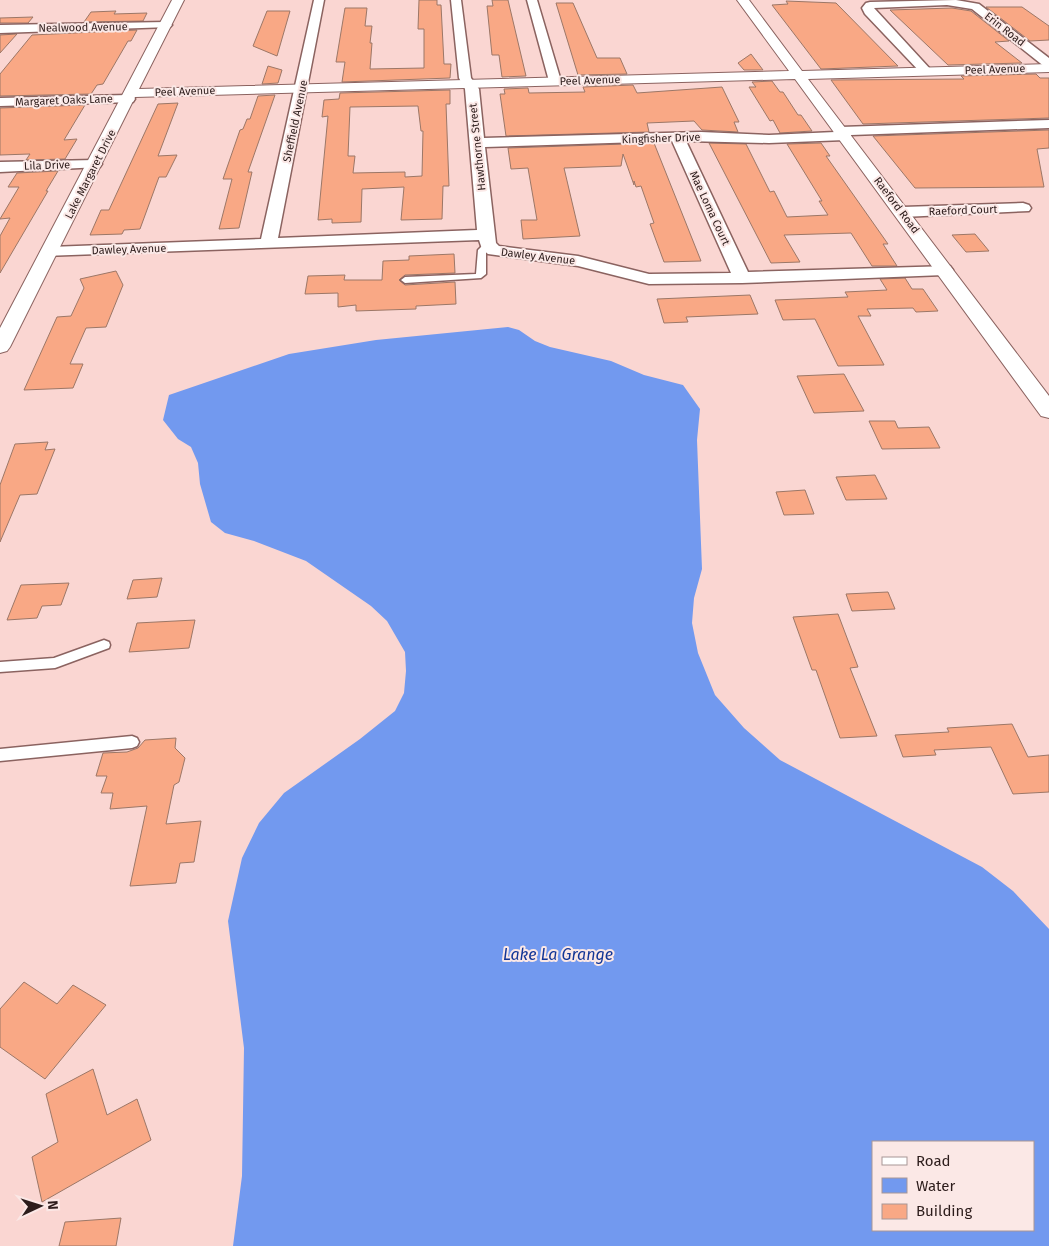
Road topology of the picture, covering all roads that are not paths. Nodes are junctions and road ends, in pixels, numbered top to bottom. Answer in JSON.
{"nodes":[{"id":1,"x":178,"y":0,"type":"edge"},
{"id":2,"x":319,"y":0,"type":"edge"},
{"id":3,"x":456,"y":0,"type":"edge"},
{"id":4,"x":532,"y":0,"type":"edge"},
{"id":5,"x":743,"y":0,"type":"edge"},
{"id":6,"x":894,"y":2,"type":"edge"},
{"id":7,"x":166,"y":25,"type":"junction"},
{"id":8,"x":0,"y":29,"type":"edge"},
{"id":9,"x":1049,"y":64,"type":"edge"},
{"id":10,"x":1049,"y":68,"type":"edge"},
{"id":11,"x":926,"y":71,"type":"junction"},
{"id":12,"x":799,"y":74,"type":"junction"},
{"id":13,"x":555,"y":81,"type":"junction"},
{"id":14,"x":468,"y":84,"type":"junction"},
{"id":15,"x":302,"y":88,"type":"junction"},
{"id":16,"x":130,"y":96,"type":"junction"},
{"id":17,"x":0,"y":102,"type":"edge"},
{"id":18,"x":1049,"y":124,"type":"edge"},
{"id":19,"x":843,"y":134,"type":"junction"},
{"id":20,"x":677,"y":137,"type":"junction"},
{"id":21,"x":477,"y":143,"type":"junction"},
{"id":22,"x":94,"y":164,"type":"junction"},
{"id":23,"x":0,"y":167,"type":"edge"},
{"id":24,"x":1024,"y":208,"type":"dead end"},
{"id":25,"x":902,"y":212,"type":"junction"},
{"id":26,"x":487,"y":240,"type":"junction"},
{"id":27,"x":269,"y":243,"type":"junction"},
{"id":28,"x":50,"y":252,"type":"junction"},
{"id":29,"x":944,"y":270,"type":"junction"},
{"id":30,"x":742,"y":278,"type":"junction"},
{"id":31,"x":405,"y":280,"type":"dead end"},
{"id":32,"x":0,"y":347,"type":"edge"},
{"id":33,"x":1049,"y":411,"type":"edge"},
{"id":34,"x":104,"y":645,"type":"dead end"},
{"id":35,"x":0,"y":667,"type":"edge"},
{"id":36,"x":132,"y":742,"type":"dead end"},
{"id":37,"x":0,"y":755,"type":"edge"}],
"edges":[{"from":1,"to":7,"type":"street","name":"Lake Margaret Drive"},
{"from":2,"to":15,"type":"street","name":"Sheffield Avenue"},
{"from":3,"to":14,"type":"street","name":"Hawthorne Street"},
{"from":4,"to":13,"type":"street"},
{"from":5,"to":12,"type":"street","name":"Raeford Road"},
{"from":6,"to":9,"type":"street","name":"Erin Road"},
{"from":6,"to":11,"type":"street","name":"Erin Road"},
{"from":7,"to":8,"type":"street","name":"Nealwood Avenue"},
{"from":7,"to":16,"type":"street","name":"Lake Margaret Drive"},
{"from":10,"to":11,"type":"street","name":"Peel Avenue"},
{"from":11,"to":12,"type":"street","name":"Peel Avenue"},
{"from":12,"to":13,"type":"street","name":"Peel Avenue"},
{"from":12,"to":19,"type":"street","name":"Raeford Road"},
{"from":13,"to":14,"type":"street","name":"Peel Avenue"},
{"from":14,"to":15,"type":"street","name":"Peel Avenue"},
{"from":14,"to":21,"type":"street","name":"Hawthorne Street"},
{"from":15,"to":16,"type":"street","name":"Peel Avenue"},
{"from":15,"to":27,"type":"street","name":"Sheffield Avenue"},
{"from":16,"to":17,"type":"street","name":"Margaret Oaks Lane"},
{"from":16,"to":22,"type":"street","name":"Lake Margaret Drive"},
{"from":18,"to":19,"type":"street","name":"Kingfisher Drive"},
{"from":19,"to":20,"type":"street","name":"Kingfisher Drive"},
{"from":19,"to":25,"type":"street","name":"Raeford Road"},
{"from":20,"to":21,"type":"street","name":"Kingfisher Drive"},
{"from":20,"to":30,"type":"street","name":"Mae Loma Court"},
{"from":21,"to":26,"type":"street","name":"Hawthorne Street"},
{"from":22,"to":23,"type":"street","name":"Lila Drive"},
{"from":22,"to":28,"type":"street","name":"Lake Margaret Drive"},
{"from":24,"to":25,"type":"street","name":"Raeford Court"},
{"from":25,"to":29,"type":"street","name":"Raeford Road"},
{"from":26,"to":27,"type":"street","name":"Dawley Avenue"},
{"from":26,"to":30,"type":"street","name":"Dawley Avenue"},
{"from":26,"to":31,"type":"lane"},
{"from":27,"to":28,"type":"street","name":"Dawley Avenue"},
{"from":28,"to":32,"type":"street","name":"Lake Margaret Drive"},
{"from":29,"to":30,"type":"street","name":"Dawley Avenue"},
{"from":29,"to":33,"type":"street","name":"Raeford Road"},
{"from":34,"to":35,"type":"lane"},
{"from":36,"to":37,"type":"lane"}]}
